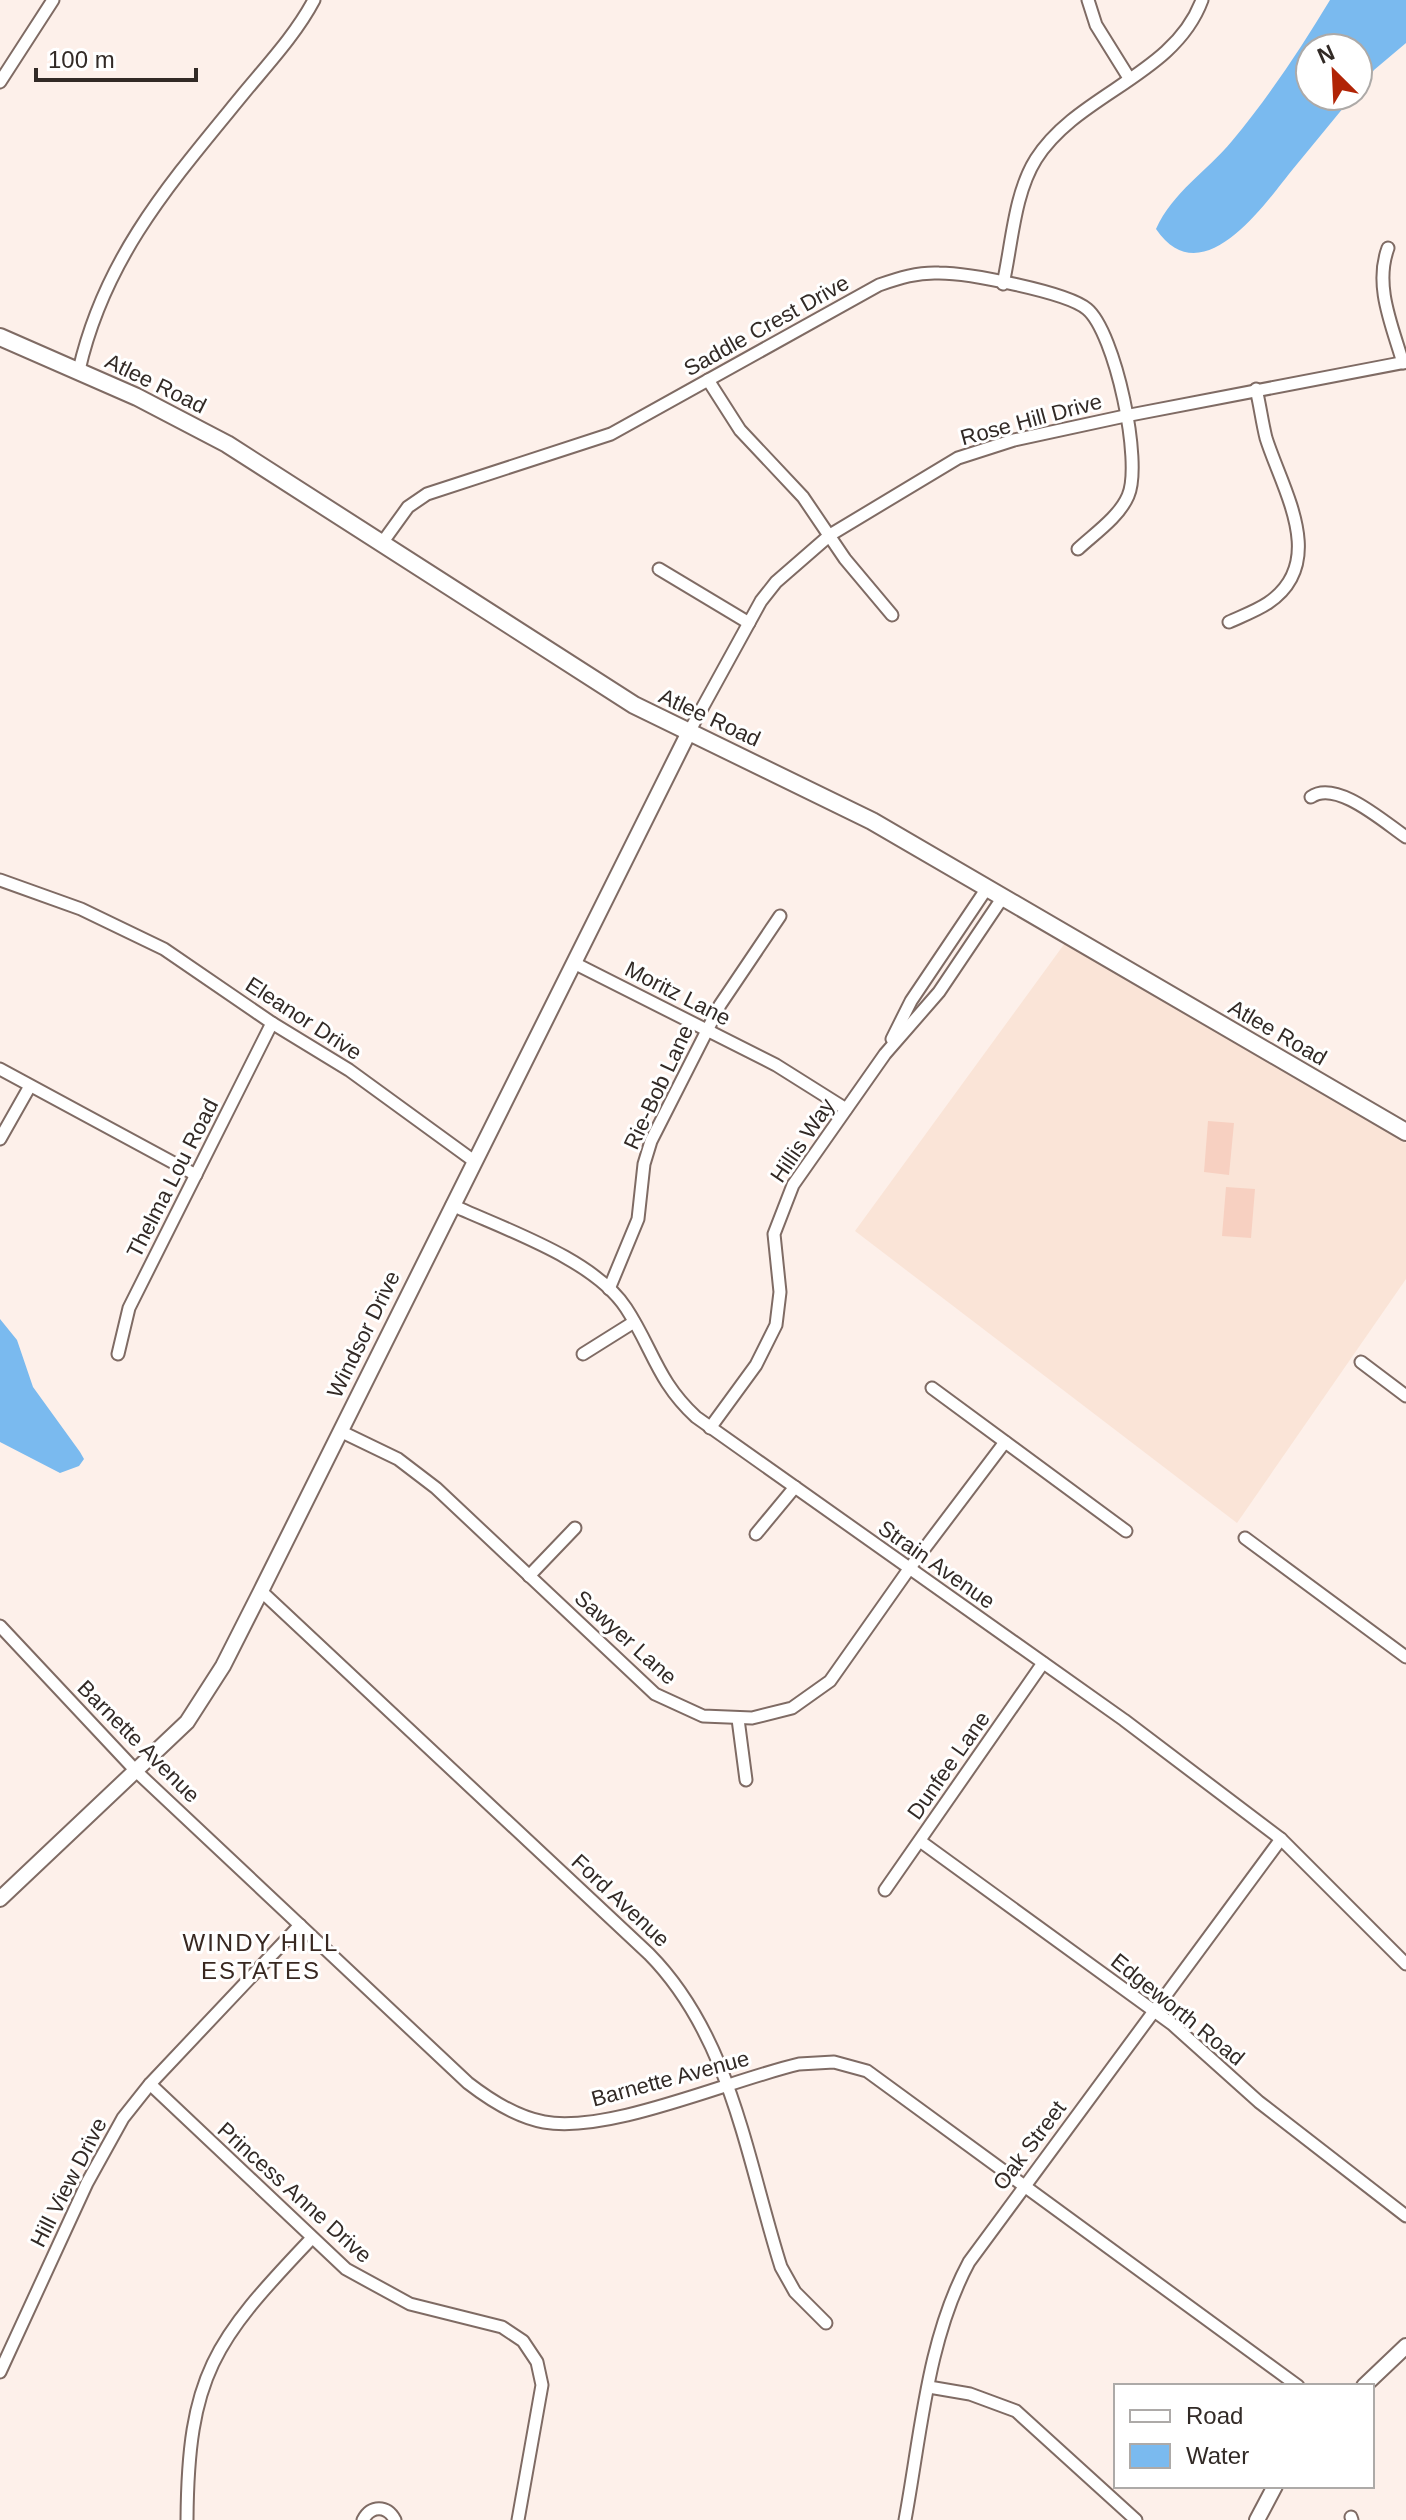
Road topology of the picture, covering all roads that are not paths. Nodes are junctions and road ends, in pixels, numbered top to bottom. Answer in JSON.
{"nodes":[{"id":1,"x":53,"y":0,"type":"edge"},
{"id":2,"x":314,"y":0,"type":"edge"},
{"id":3,"x":1088,"y":0,"type":"edge"},
{"id":4,"x":1202,"y":0,"type":"edge"},
{"id":5,"x":1129,"y":78,"type":"junction"},
{"id":6,"x":0,"y":82,"type":"edge"},
{"id":7,"x":1388,"y":248,"type":"dead end"},
{"id":8,"x":1003,"y":284,"type":"junction"},
{"id":9,"x":0,"y":337,"type":"edge"},
{"id":10,"x":1404,"y":362,"type":"edge"},
{"id":11,"x":79,"y":370,"type":"junction"},
{"id":12,"x":708,"y":380,"type":"junction"},
{"id":13,"x":1256,"y":389,"type":"junction"},
{"id":14,"x":1125,"y":416,"type":"junction"},
{"id":15,"x":830,"y":535,"type":"junction"},
{"id":16,"x":382,"y":543,"type":"junction"},
{"id":17,"x":1078,"y":549,"type":"dead end"},
{"id":18,"x":659,"y":569,"type":"dead end"},
{"id":19,"x":892,"y":615,"type":"dead end"},
{"id":20,"x":1229,"y":622,"type":"dead end"},
{"id":21,"x":749,"y":623,"type":"junction"},
{"id":22,"x":689,"y":732,"type":"junction"},
{"id":23,"x":1311,"y":797,"type":"dead end"},
{"id":24,"x":1406,"y":837,"type":"edge"},
{"id":25,"x":0,"y":880,"type":"edge"},
{"id":26,"x":987,"y":888,"type":"junction"},
{"id":27,"x":1003,"y":897,"type":"junction"},
{"id":28,"x":780,"y":916,"type":"dead end"},
{"id":29,"x":574,"y":963,"type":"junction"},
{"id":30,"x":272,"y":1023,"type":"junction"},
{"id":31,"x":706,"y":1030,"type":"junction"},
{"id":32,"x":885,"y":1054,"type":"junction"},
{"id":33,"x":0,"y":1069,"type":"edge"},
{"id":34,"x":30,"y":1086,"type":"junction"},
{"id":35,"x":846,"y":1109,"type":"junction"},
{"id":36,"x":1406,"y":1132,"type":"edge"},
{"id":37,"x":0,"y":1139,"type":"edge"},
{"id":38,"x":474,"y":1161,"type":"junction"},
{"id":39,"x":196,"y":1175,"type":"junction"},
{"id":40,"x":452,"y":1205,"type":"junction"},
{"id":41,"x":609,"y":1289,"type":"junction"},
{"id":42,"x":634,"y":1322,"type":"junction"},
{"id":43,"x":118,"y":1354,"type":"dead end"},
{"id":44,"x":583,"y":1354,"type":"dead end"},
{"id":45,"x":1361,"y":1362,"type":"dead end"},
{"id":46,"x":932,"y":1388,"type":"dead end"},
{"id":47,"x":1406,"y":1396,"type":"edge"},
{"id":48,"x":710,"y":1428,"type":"junction"},
{"id":49,"x":340,"y":1431,"type":"junction"},
{"id":50,"x":1005,"y":1442,"type":"junction"},
{"id":51,"x":795,"y":1487,"type":"junction"},
{"id":52,"x":575,"y":1528,"type":"dead end"},
{"id":53,"x":1126,"y":1531,"type":"dead end"},
{"id":54,"x":756,"y":1534,"type":"dead end"},
{"id":55,"x":1245,"y":1538,"type":"dead end"},
{"id":56,"x":909,"y":1569,"type":"junction"},
{"id":57,"x":529,"y":1576,"type":"junction"},
{"id":58,"x":261,"y":1591,"type":"junction"},
{"id":59,"x":2,"y":1633,"type":"edge"},
{"id":60,"x":1406,"y":1657,"type":"edge"},
{"id":61,"x":1043,"y":1663,"type":"junction"},
{"id":62,"x":738,"y":1719,"type":"junction"},
{"id":63,"x":137,"y":1772,"type":"junction"},
{"id":64,"x":746,"y":1780,"type":"dead end"},
{"id":65,"x":1281,"y":1839,"type":"junction"},
{"id":66,"x":920,"y":1841,"type":"junction"},
{"id":67,"x":885,"y":1890,"type":"dead end"},
{"id":68,"x":0,"y":1899,"type":"edge"},
{"id":69,"x":300,"y":1925,"type":"junction"},
{"id":70,"x":1406,"y":1964,"type":"edge"},
{"id":71,"x":1153,"y":2011,"type":"junction"},
{"id":72,"x":150,"y":2084,"type":"junction"},
{"id":73,"x":726,"y":2084,"type":"junction"},
{"id":74,"x":1026,"y":2184,"type":"junction"},
{"id":75,"x":1406,"y":2216,"type":"edge"},
{"id":76,"x":311,"y":2239,"type":"junction"},
{"id":77,"x":826,"y":2323,"type":"dead end"},
{"id":78,"x":1406,"y":2346,"type":"edge"},
{"id":79,"x":0,"y":2372,"type":"edge"},
{"id":80,"x":1295,"y":2384,"type":"edge"},
{"id":81,"x":1366,"y":2384,"type":"edge"},
{"id":82,"x":929,"y":2387,"type":"junction"},
{"id":83,"x":1274,"y":2488,"type":"edge"},
{"id":84,"x":187,"y":2520,"type":"edge"},
{"id":85,"x":363,"y":2520,"type":"edge"},
{"id":86,"x":395,"y":2520,"type":"edge"},
{"id":87,"x":518,"y":2520,"type":"edge"},
{"id":88,"x":905,"y":2520,"type":"edge"},
{"id":89,"x":1136,"y":2520,"type":"edge"},
{"id":90,"x":1257,"y":2520,"type":"edge"}],
"edges":[{"from":1,"to":6,"type":"street"},
{"from":2,"to":11,"type":"street"},
{"from":3,"to":5,"type":"street"},
{"from":4,"to":5,"type":"street"},
{"from":5,"to":8,"type":"street"},
{"from":7,"to":10,"type":"street"},
{"from":8,"to":12,"type":"street","name":"Saddle Crest Drive"},
{"from":8,"to":14,"type":"street","name":"Saddle Crest Drive"},
{"from":9,"to":11,"type":"main road","name":"Atlee Road"},
{"from":10,"to":13,"type":"street","name":"Rose Hill Drive"},
{"from":11,"to":16,"type":"main road","name":"Atlee Road"},
{"from":12,"to":15,"type":"street"},
{"from":12,"to":16,"type":"street","name":"Saddle Crest Drive"},
{"from":13,"to":14,"type":"street","name":"Rose Hill Drive"},
{"from":13,"to":20,"type":"street"},
{"from":14,"to":15,"type":"street","name":"Rose Hill Drive"},
{"from":14,"to":17,"type":"street","name":"Saddle Crest Drive"},
{"from":15,"to":19,"type":"street"},
{"from":15,"to":21,"type":"street","name":"Rose Hill Drive"},
{"from":16,"to":22,"type":"main road","name":"Atlee Road"},
{"from":18,"to":21,"type":"street"},
{"from":21,"to":22,"type":"street","name":"Rose Hill Drive"},
{"from":22,"to":26,"type":"main road","name":"Atlee Road"},
{"from":22,"to":29,"type":"street","name":"Windsor Drive"},
{"from":23,"to":24,"type":"street"},
{"from":25,"to":30,"type":"street","name":"Eleanor Drive"},
{"from":26,"to":27,"type":"main road","name":"Atlee Road"},
{"from":26,"to":32,"type":"street","name":"Hillis Way"},
{"from":27,"to":32,"type":"street","name":"Hillis Way"},
{"from":27,"to":36,"type":"main road","name":"Atlee Road"},
{"from":28,"to":31,"type":"street","name":"Rie-Bob Lane"},
{"from":29,"to":31,"type":"street","name":"Moritz Lane"},
{"from":29,"to":38,"type":"street","name":"Windsor Drive"},
{"from":30,"to":38,"type":"street","name":"Eleanor Drive"},
{"from":30,"to":39,"type":"street","name":"Thelma Lou Road"},
{"from":31,"to":35,"type":"street","name":"Moritz Lane"},
{"from":31,"to":41,"type":"street","name":"Rie-Bob Lane"},
{"from":32,"to":35,"type":"street","name":"Hillis Way"},
{"from":33,"to":34,"type":"street"},
{"from":34,"to":37,"type":"street"},
{"from":34,"to":39,"type":"street"},
{"from":35,"to":48,"type":"street","name":"Hillis Way"},
{"from":38,"to":40,"type":"street","name":"Windsor Drive"},
{"from":39,"to":43,"type":"street","name":"Thelma Lou Road"},
{"from":40,"to":41,"type":"street","name":"Strain Avenue"},
{"from":40,"to":49,"type":"street","name":"Windsor Drive"},
{"from":41,"to":42,"type":"street","name":"Strain Avenue"},
{"from":42,"to":44,"type":"street"},
{"from":42,"to":48,"type":"street","name":"Strain Avenue"},
{"from":45,"to":47,"type":"street"},
{"from":46,"to":50,"type":"street"},
{"from":48,"to":51,"type":"street","name":"Strain Avenue"},
{"from":49,"to":57,"type":"street","name":"Sawyer Lane"},
{"from":49,"to":58,"type":"street","name":"Windsor Drive"},
{"from":50,"to":53,"type":"street"},
{"from":50,"to":56,"type":"street","name":"Sawyer Lane"},
{"from":51,"to":54,"type":"street"},
{"from":51,"to":56,"type":"street","name":"Strain Avenue"},
{"from":52,"to":57,"type":"street"},
{"from":55,"to":60,"type":"street"},
{"from":56,"to":61,"type":"street","name":"Strain Avenue"},
{"from":56,"to":62,"type":"street","name":"Sawyer Lane"},
{"from":57,"to":62,"type":"street","name":"Sawyer Lane"},
{"from":58,"to":63,"type":"street","name":"Windsor Drive"},
{"from":58,"to":73,"type":"street","name":"Ford Avenue"},
{"from":59,"to":63,"type":"street","name":"Barnette Avenue"},
{"from":61,"to":65,"type":"street","name":"Strain Avenue"},
{"from":61,"to":66,"type":"street","name":"Dunfee Lane"},
{"from":62,"to":64,"type":"street"},
{"from":63,"to":68,"type":"street","name":"Windsor Drive"},
{"from":63,"to":69,"type":"street","name":"Barnette Avenue"},
{"from":65,"to":70,"type":"street","name":"Strain Avenue"},
{"from":65,"to":71,"type":"street","name":"Oak Street"},
{"from":66,"to":67,"type":"street","name":"Dunfee Lane"},
{"from":66,"to":71,"type":"street","name":"Edgeworth Road"},
{"from":69,"to":72,"type":"street","name":"Hill View Drive"},
{"from":69,"to":73,"type":"street","name":"Barnette Avenue"},
{"from":71,"to":74,"type":"street","name":"Oak Street"},
{"from":71,"to":75,"type":"street","name":"Edgeworth Road"},
{"from":72,"to":76,"type":"street","name":"Princess Anne Drive"},
{"from":72,"to":79,"type":"street","name":"Hill View Drive"},
{"from":73,"to":74,"type":"street","name":"Barnette Avenue"},
{"from":73,"to":77,"type":"street","name":"Ford Avenue"},
{"from":74,"to":80,"type":"street","name":"Barnette Avenue"},
{"from":74,"to":82,"type":"street","name":"Oak Street"},
{"from":76,"to":84,"type":"street"},
{"from":76,"to":87,"type":"street","name":"Princess Anne Drive"},
{"from":78,"to":81,"type":"street"},
{"from":82,"to":88,"type":"street","name":"Oak Street"},
{"from":82,"to":89,"type":"street"},
{"from":83,"to":90,"type":"street"},
{"from":85,"to":86,"type":"street"}]}
